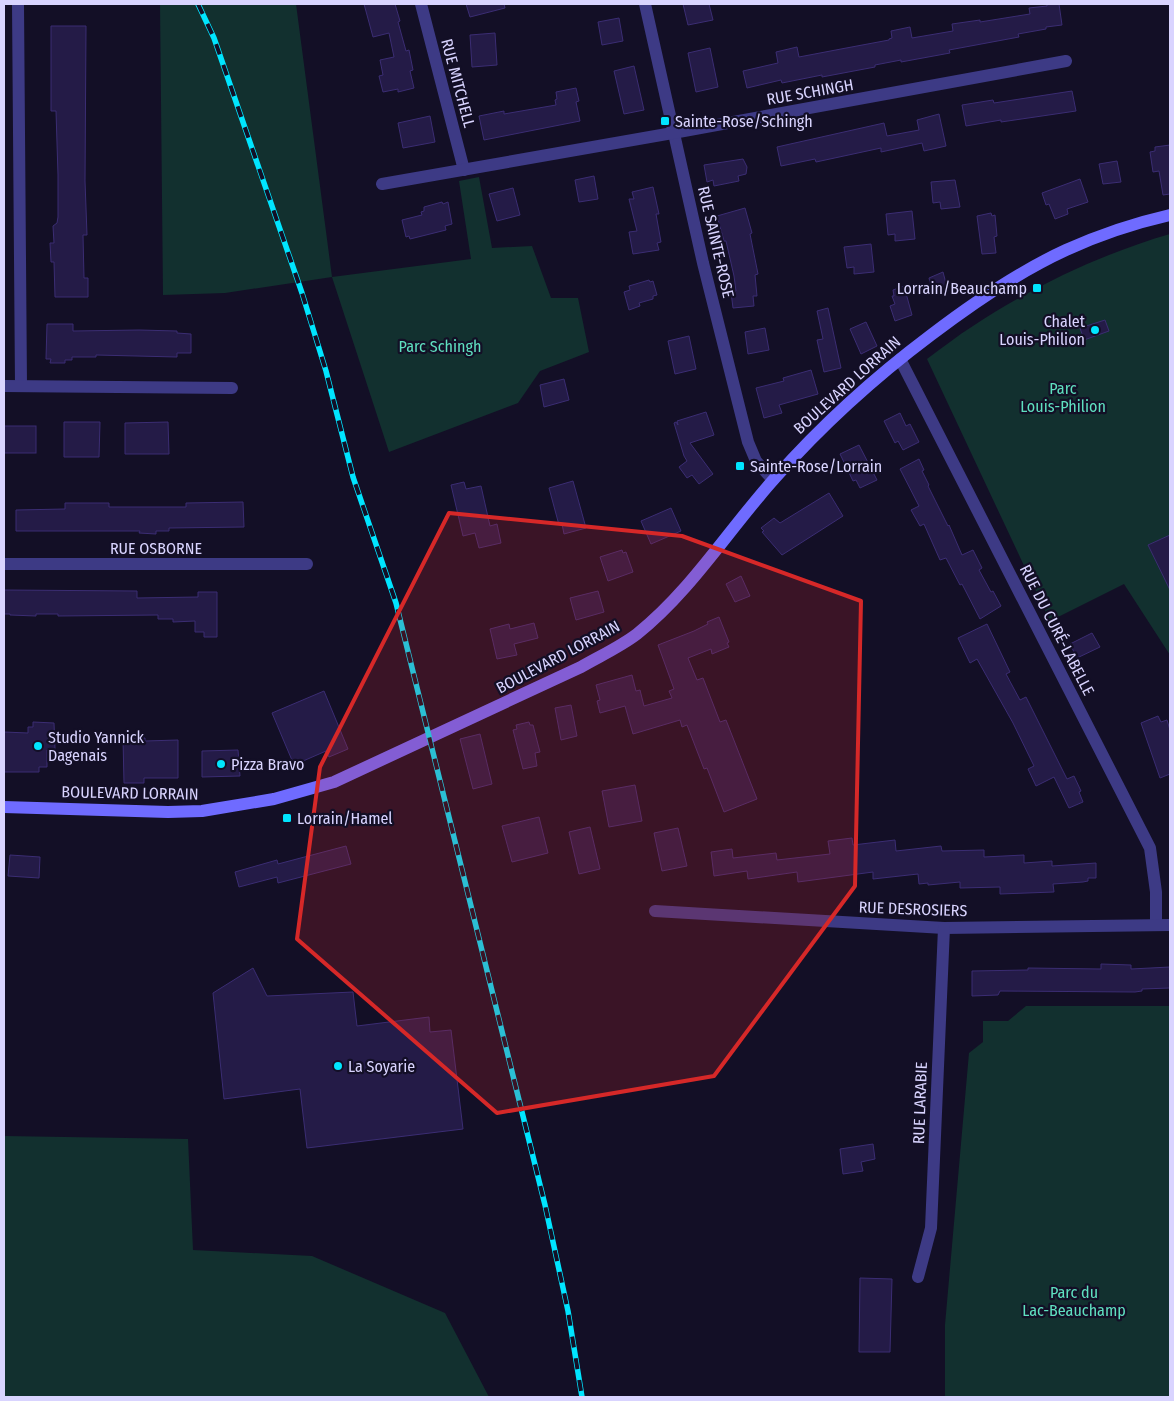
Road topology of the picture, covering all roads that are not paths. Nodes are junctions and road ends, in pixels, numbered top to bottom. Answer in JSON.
{"nodes":[{"id":1,"x":18,"y":4,"type":"edge"},
{"id":2,"x":421,"y":4,"type":"edge"},
{"id":3,"x":645,"y":4,"type":"edge"},
{"id":4,"x":1066,"y":61,"type":"dead end"},
{"id":5,"x":674,"y":133,"type":"junction"},
{"id":6,"x":464,"y":170,"type":"junction"},
{"id":7,"x":382,"y":184,"type":"dead end"},
{"id":8,"x":1170,"y":215,"type":"edge"},
{"id":9,"x":900,"y":359,"type":"junction"},
{"id":10,"x":4,"y":386,"type":"edge"},
{"id":11,"x":21,"y":386,"type":"junction"},
{"id":12,"x":232,"y":388,"type":"dead end"},
{"id":13,"x":772,"y":480,"type":"junction"},
{"id":14,"x":4,"y":564,"type":"edge"},
{"id":15,"x":308,"y":564,"type":"dead end"},
{"id":16,"x":4,"y":807,"type":"edge"},
{"id":17,"x":655,"y":911,"type":"dead end"},
{"id":18,"x":1156,"y":925,"type":"junction"},
{"id":19,"x":1170,"y":925,"type":"edge"},
{"id":20,"x":944,"y":928,"type":"junction"},
{"id":21,"x":918,"y":1277,"type":"dead end"}],
"edges":[{"from":1,"to":11,"type":"street"},
{"from":2,"to":6,"type":"street","name":"RUE MITCHELL"},
{"from":3,"to":5,"type":"street","name":"RUE SAINTE-ROSE"},
{"from":4,"to":5,"type":"street","name":"RUE SCHINGH"},
{"from":5,"to":6,"type":"street","name":"RUE SCHINGH"},
{"from":5,"to":13,"type":"street","name":"RUE SAINTE-ROSE"},
{"from":6,"to":7,"type":"street","name":"RUE SCHINGH"},
{"from":8,"to":9,"type":"main road","name":"BOULEVARD LORRAIN"},
{"from":9,"to":13,"type":"main road","name":"BOULEVARD LORRAIN"},
{"from":9,"to":18,"type":"street","name":"RUE DU CURÉ-LABELLE"},
{"from":10,"to":11,"type":"street"},
{"from":11,"to":12,"type":"street"},
{"from":13,"to":16,"type":"main road","name":"BOULEVARD LORRAIN"},
{"from":14,"to":15,"type":"street","name":"RUE OSBORNE"},
{"from":17,"to":20,"type":"street","name":"RUE DESROSIERS"},
{"from":18,"to":19,"type":"street","name":"RUE DESROSIERS"},
{"from":18,"to":20,"type":"street","name":"RUE DESROSIERS"},
{"from":20,"to":21,"type":"street","name":"RUE LARABIE"}]}
